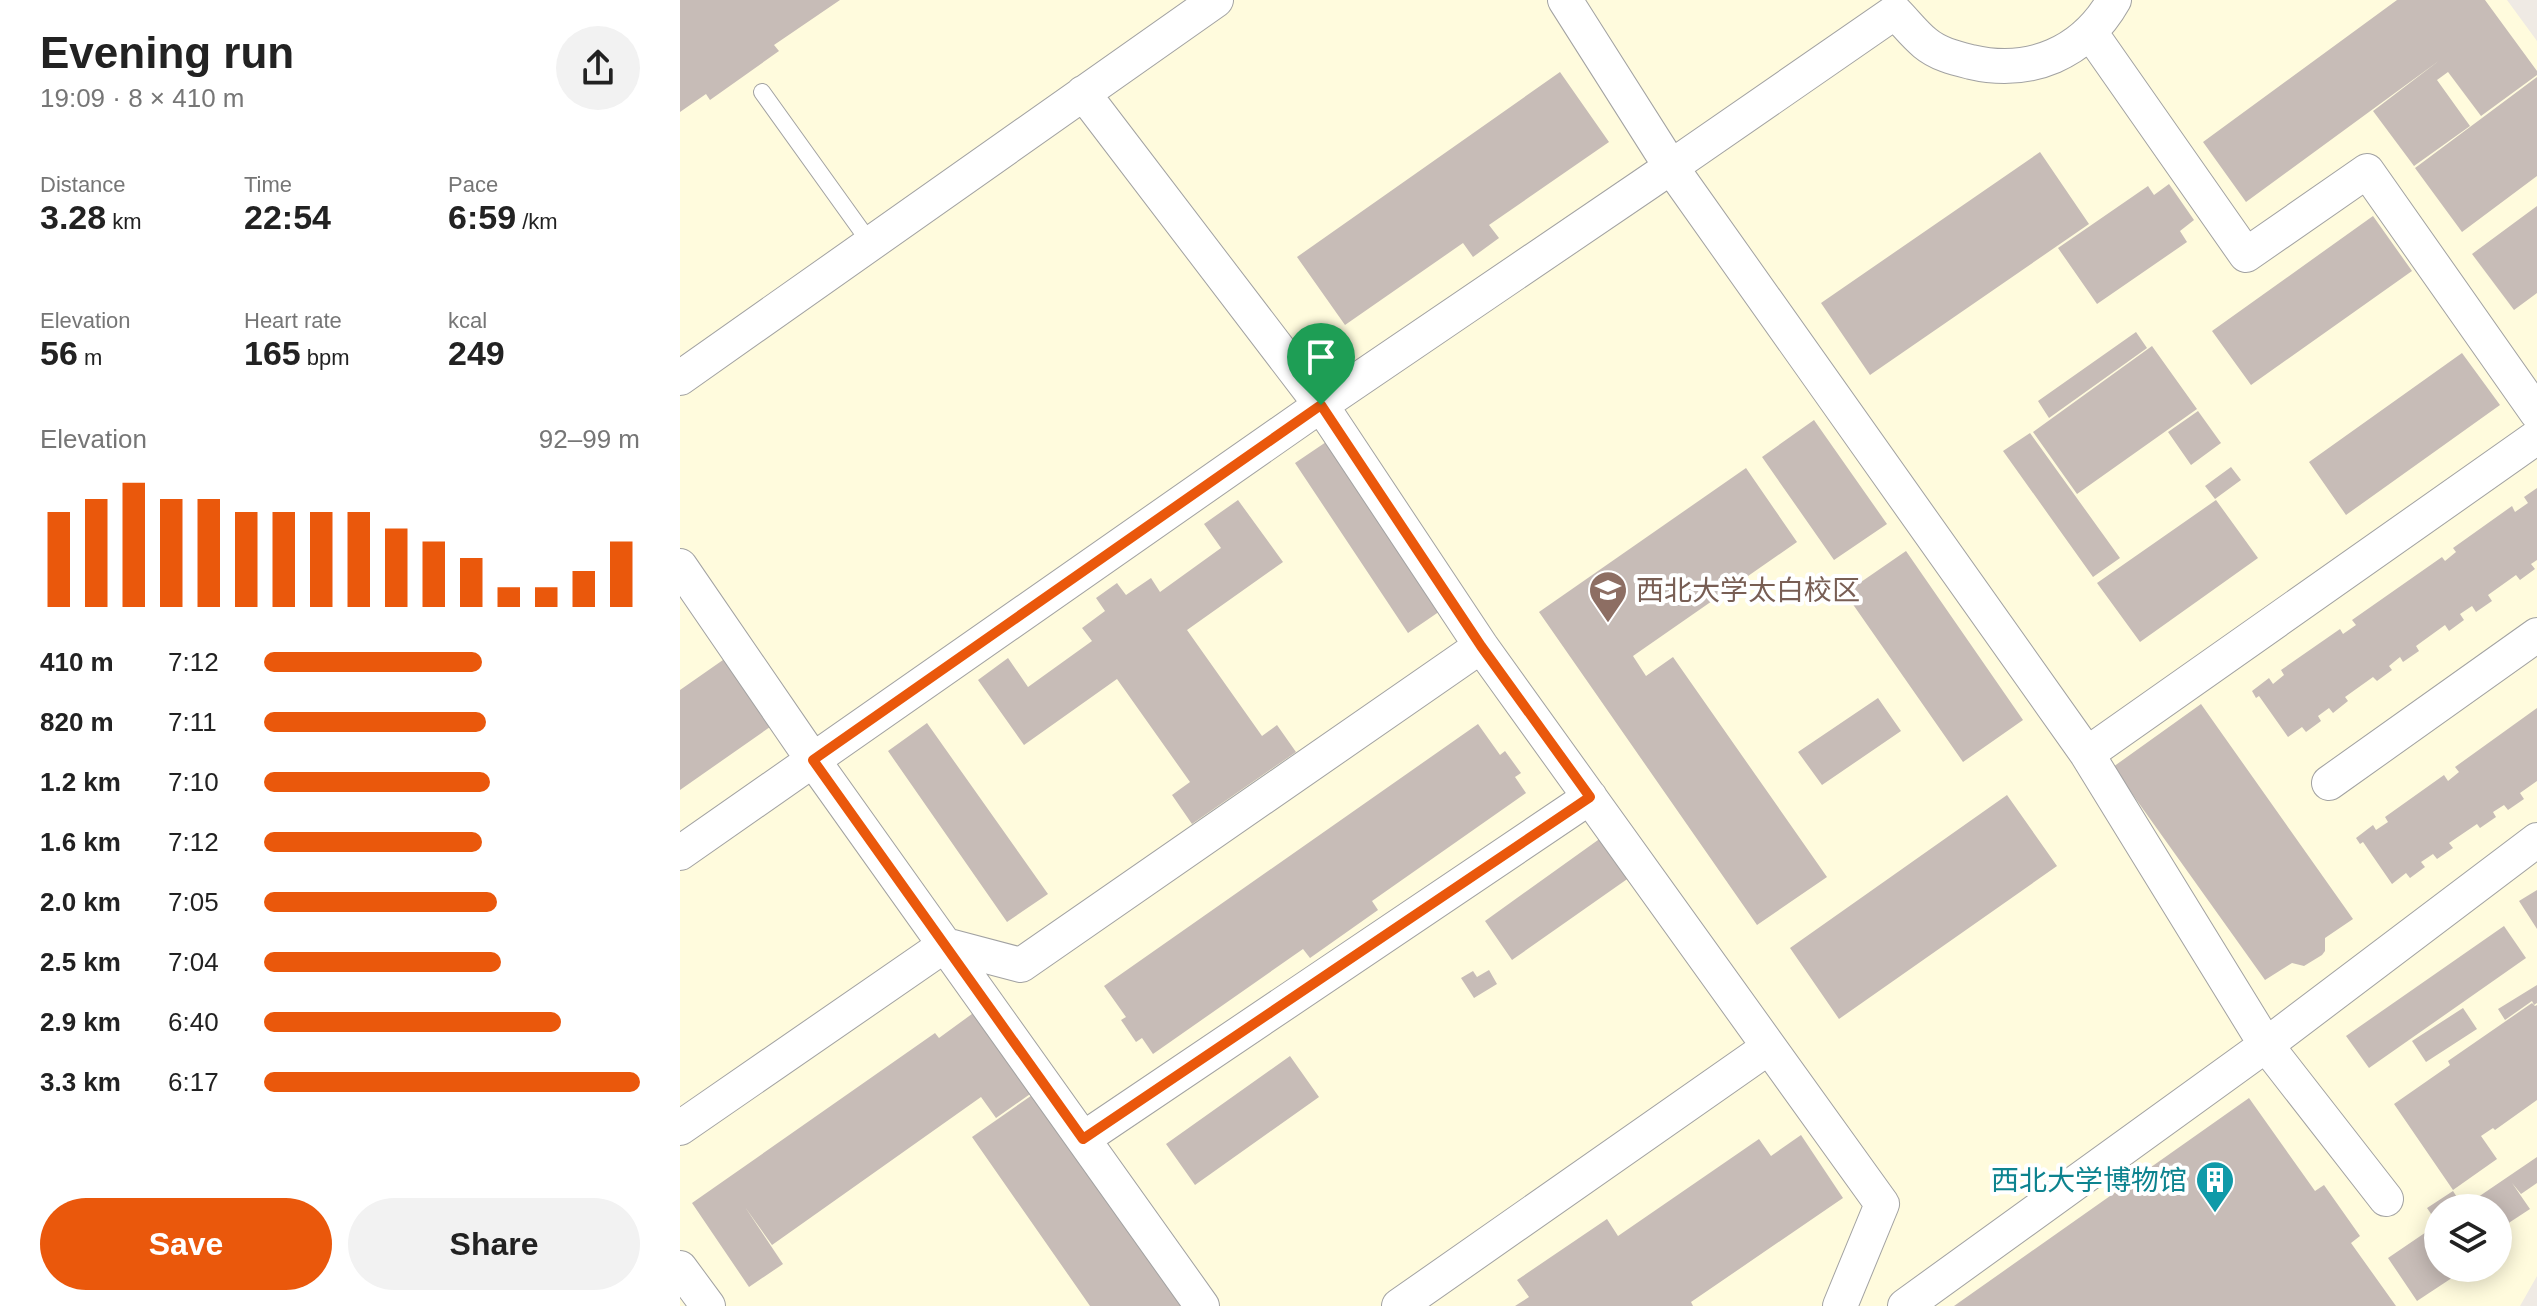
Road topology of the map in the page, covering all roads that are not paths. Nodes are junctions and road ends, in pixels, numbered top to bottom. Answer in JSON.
{"nodes":[{"id":1,"x":1216,"y":0,"type":"edge"},
{"id":2,"x":1565,"y":0,"type":"edge"},
{"id":3,"x":2114,"y":0,"type":"edge"},
{"id":4,"x":1891,"y":6,"type":"edge"},
{"id":5,"x":2090,"y":32,"type":"junction"},
{"id":6,"x":762,"y":92,"type":"dead end"},
{"id":7,"x":1083,"y":93,"type":"junction"},
{"id":8,"x":1671,"y":167,"type":"junction"},
{"id":9,"x":871,"y":244,"type":"junction"},
{"id":10,"x":680,"y":378,"type":"edge"},
{"id":11,"x":1321,"y":405,"type":"junction"},
{"id":12,"x":2537,"y":413,"type":"edge"},
{"id":13,"x":2537,"y":437,"type":"edge"},
{"id":14,"x":680,"y":566,"type":"edge"},
{"id":15,"x":2537,"y":635,"type":"edge"},
{"id":16,"x":1481,"y":646,"type":"junction"},
{"id":17,"x":2087,"y":754,"type":"junction"},
{"id":18,"x":813,"y":760,"type":"junction"},
{"id":19,"x":2329,"y":783,"type":"dead end"},
{"id":20,"x":1590,"y":797,"type":"junction"},
{"id":21,"x":2537,"y":840,"type":"edge"},
{"id":22,"x":680,"y":853,"type":"edge"},
{"id":23,"x":945,"y":945,"type":"junction"},
{"id":24,"x":2266,"y":1045,"type":"junction"},
{"id":25,"x":1769,"y":1047,"type":"junction"},
{"id":26,"x":680,"y":1128,"type":"edge"},
{"id":27,"x":1083,"y":1139,"type":"junction"},
{"id":28,"x":2386,"y":1199,"type":"dead end"},
{"id":29,"x":680,"y":1268,"type":"edge"},
{"id":30,"x":708,"y":1306,"type":"edge"},
{"id":31,"x":1202,"y":1306,"type":"edge"},
{"id":32,"x":1399,"y":1306,"type":"edge"},
{"id":33,"x":1840,"y":1306,"type":"edge"},
{"id":34,"x":1905,"y":1306,"type":"edge"}],
"edges":[{"from":1,"to":7,"type":"street"},
{"from":2,"to":8,"type":"street"},
{"from":3,"to":5,"type":"street"},
{"from":4,"to":5,"type":"street"},
{"from":4,"to":8,"type":"street"},
{"from":5,"to":12,"type":"street"},
{"from":6,"to":9,"type":"lane"},
{"from":7,"to":9,"type":"street"},
{"from":7,"to":11,"type":"street"},
{"from":8,"to":11,"type":"street"},
{"from":8,"to":17,"type":"street"},
{"from":9,"to":10,"type":"street"},
{"from":11,"to":16,"type":"street"},
{"from":11,"to":18,"type":"street"},
{"from":13,"to":17,"type":"street"},
{"from":14,"to":18,"type":"street"},
{"from":15,"to":19,"type":"street"},
{"from":16,"to":20,"type":"street"},
{"from":16,"to":23,"type":"street"},
{"from":17,"to":24,"type":"street"},
{"from":18,"to":22,"type":"street"},
{"from":18,"to":23,"type":"street"},
{"from":20,"to":25,"type":"street"},
{"from":20,"to":27,"type":"street"},
{"from":21,"to":24,"type":"street"},
{"from":23,"to":26,"type":"street"},
{"from":23,"to":27,"type":"street"},
{"from":24,"to":28,"type":"street"},
{"from":24,"to":34,"type":"street"},
{"from":25,"to":32,"type":"street"},
{"from":25,"to":33,"type":"street"},
{"from":27,"to":31,"type":"street"},
{"from":29,"to":30,"type":"street"}]}
